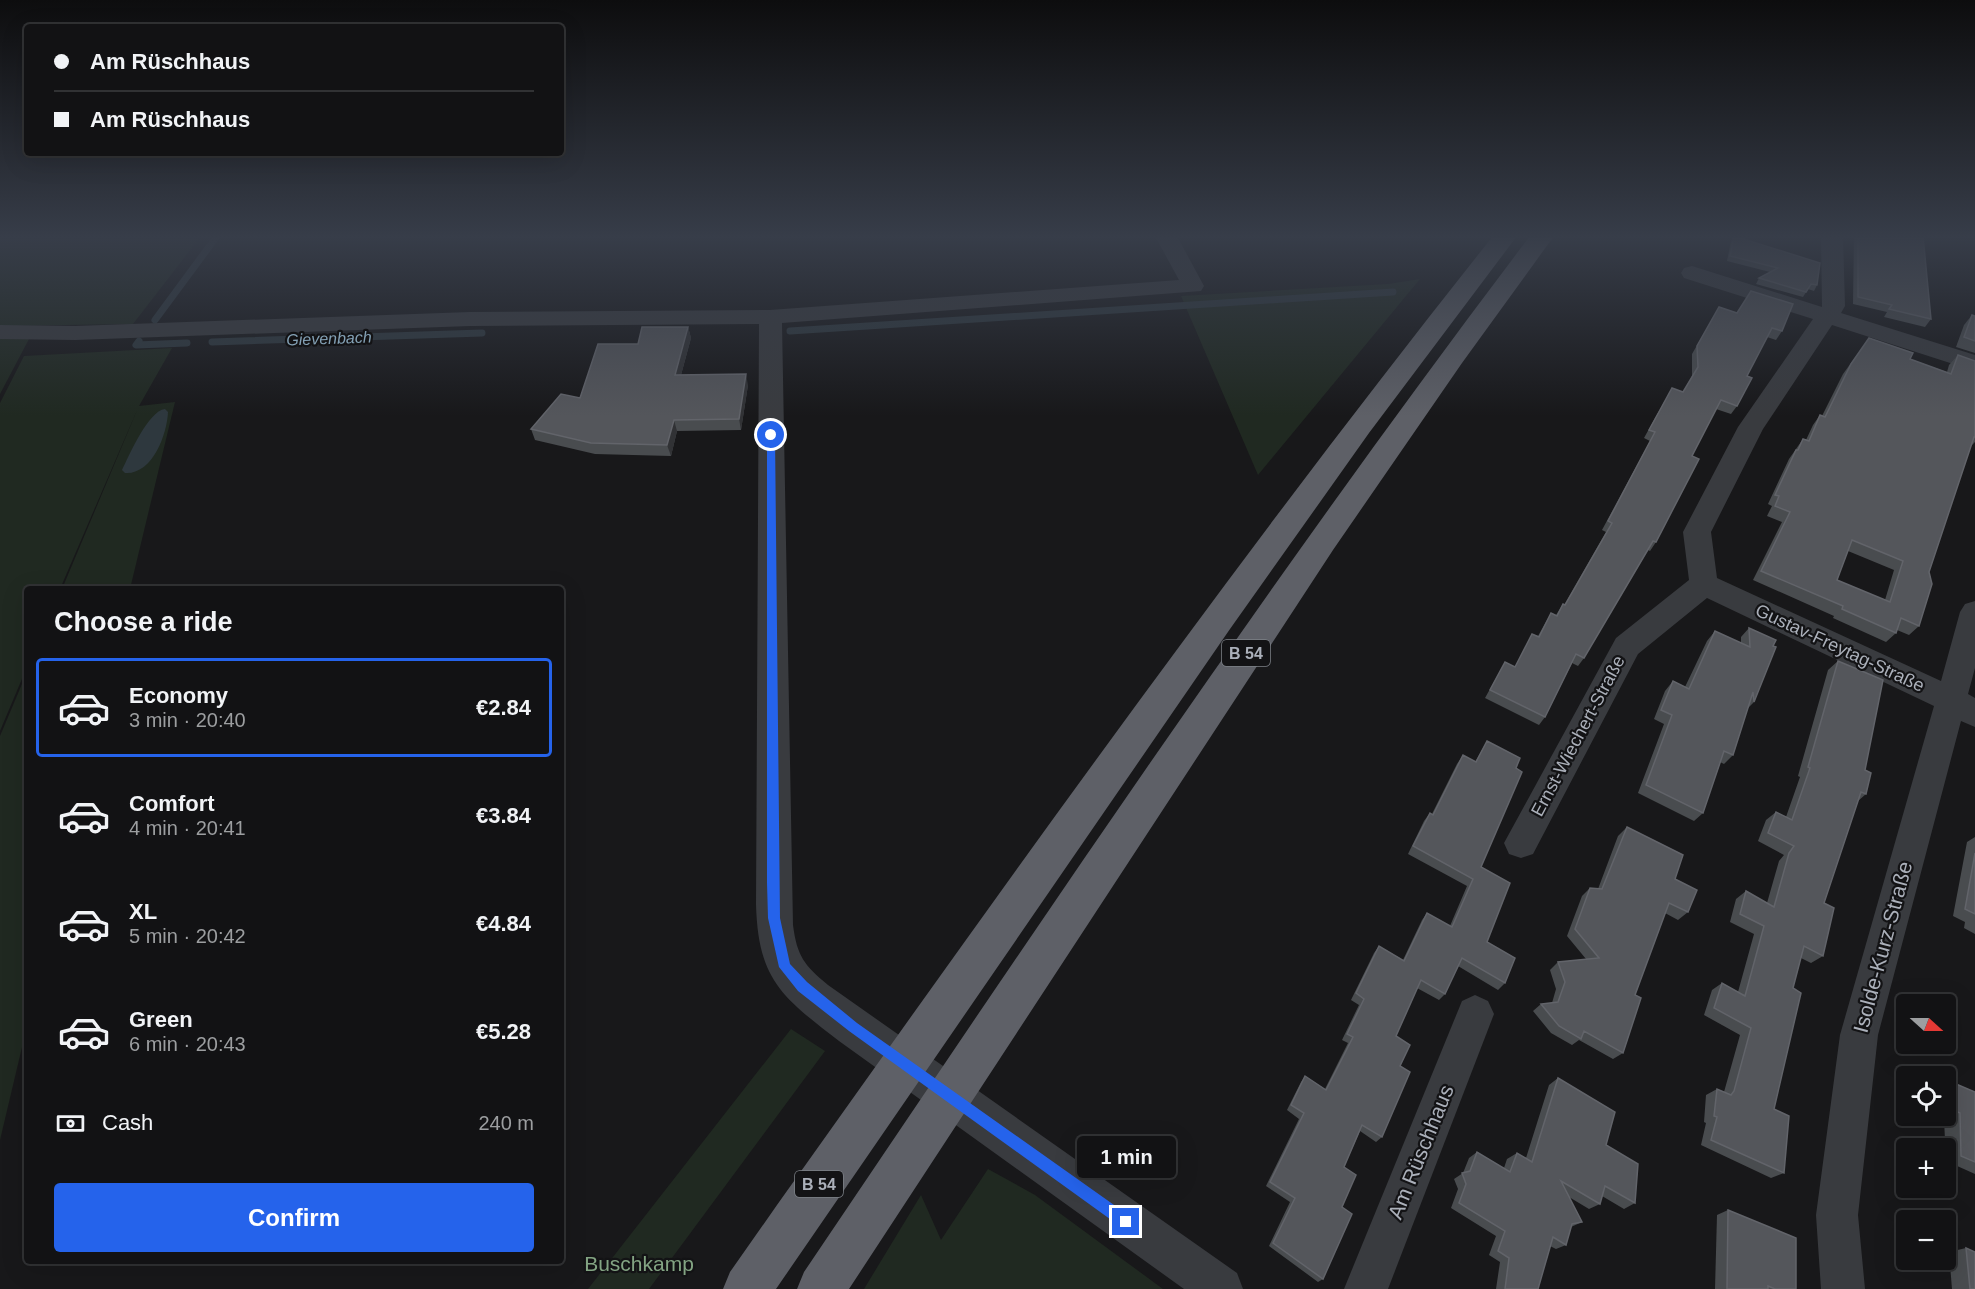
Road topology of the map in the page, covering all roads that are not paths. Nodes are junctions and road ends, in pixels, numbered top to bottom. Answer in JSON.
{"nodes":[{"id":1,"x":1054,"y":296,"type":"edge"},
{"id":2,"x":1459,"y":296,"type":"edge"},
{"id":3,"x":1498,"y":296,"type":"edge"},
{"id":4,"x":1764,"y":296,"type":"edge"},
{"id":5,"x":1834,"y":296,"type":"edge"},
{"id":6,"x":770,"y":317,"type":"junction"},
{"id":7,"x":1828,"y":317,"type":"junction"},
{"id":8,"x":0,"y":332,"type":"edge"},
{"id":9,"x":1975,"y":363,"type":"edge"},
{"id":10,"x":1704,"y":584,"type":"junction"},
{"id":11,"x":1975,"y":612,"type":"edge"},
{"id":12,"x":1962,"y":706,"type":"edge"},
{"id":13,"x":1521,"y":843,"type":"dead end"},
{"id":14,"x":1475,"y":1014,"type":"dead end"},
{"id":15,"x":747,"y":1289,"type":"edge"},
{"id":16,"x":821,"y":1289,"type":"edge"},
{"id":17,"x":1221,"y":1289,"type":"edge"},
{"id":18,"x":1366,"y":1289,"type":"edge"},
{"id":19,"x":1843,"y":1289,"type":"edge"}],
"edges":[{"from":1,"to":6,"type":"street"},
{"from":2,"to":15,"type":"highway","number":"B 54"},
{"from":3,"to":16,"type":"highway","number":"B 54"},
{"from":4,"to":7,"type":"street"},
{"from":5,"to":7,"type":"street"},
{"from":6,"to":8,"type":"street"},
{"from":6,"to":17,"type":"street"},
{"from":7,"to":9,"type":"street"},
{"from":7,"to":10,"type":"street"},
{"from":10,"to":12,"type":"street","name":"Gustav-Freytag-Straße"},
{"from":10,"to":13,"type":"street","name":"Ernst-Wiechert-Straße"},
{"from":11,"to":12,"type":"street","name":"Isolde-Kurz-Straße"},
{"from":12,"to":19,"type":"street","name":"Isolde-Kurz-Straße"},
{"from":14,"to":18,"type":"street","name":"Am Rüschhaus"}]}
